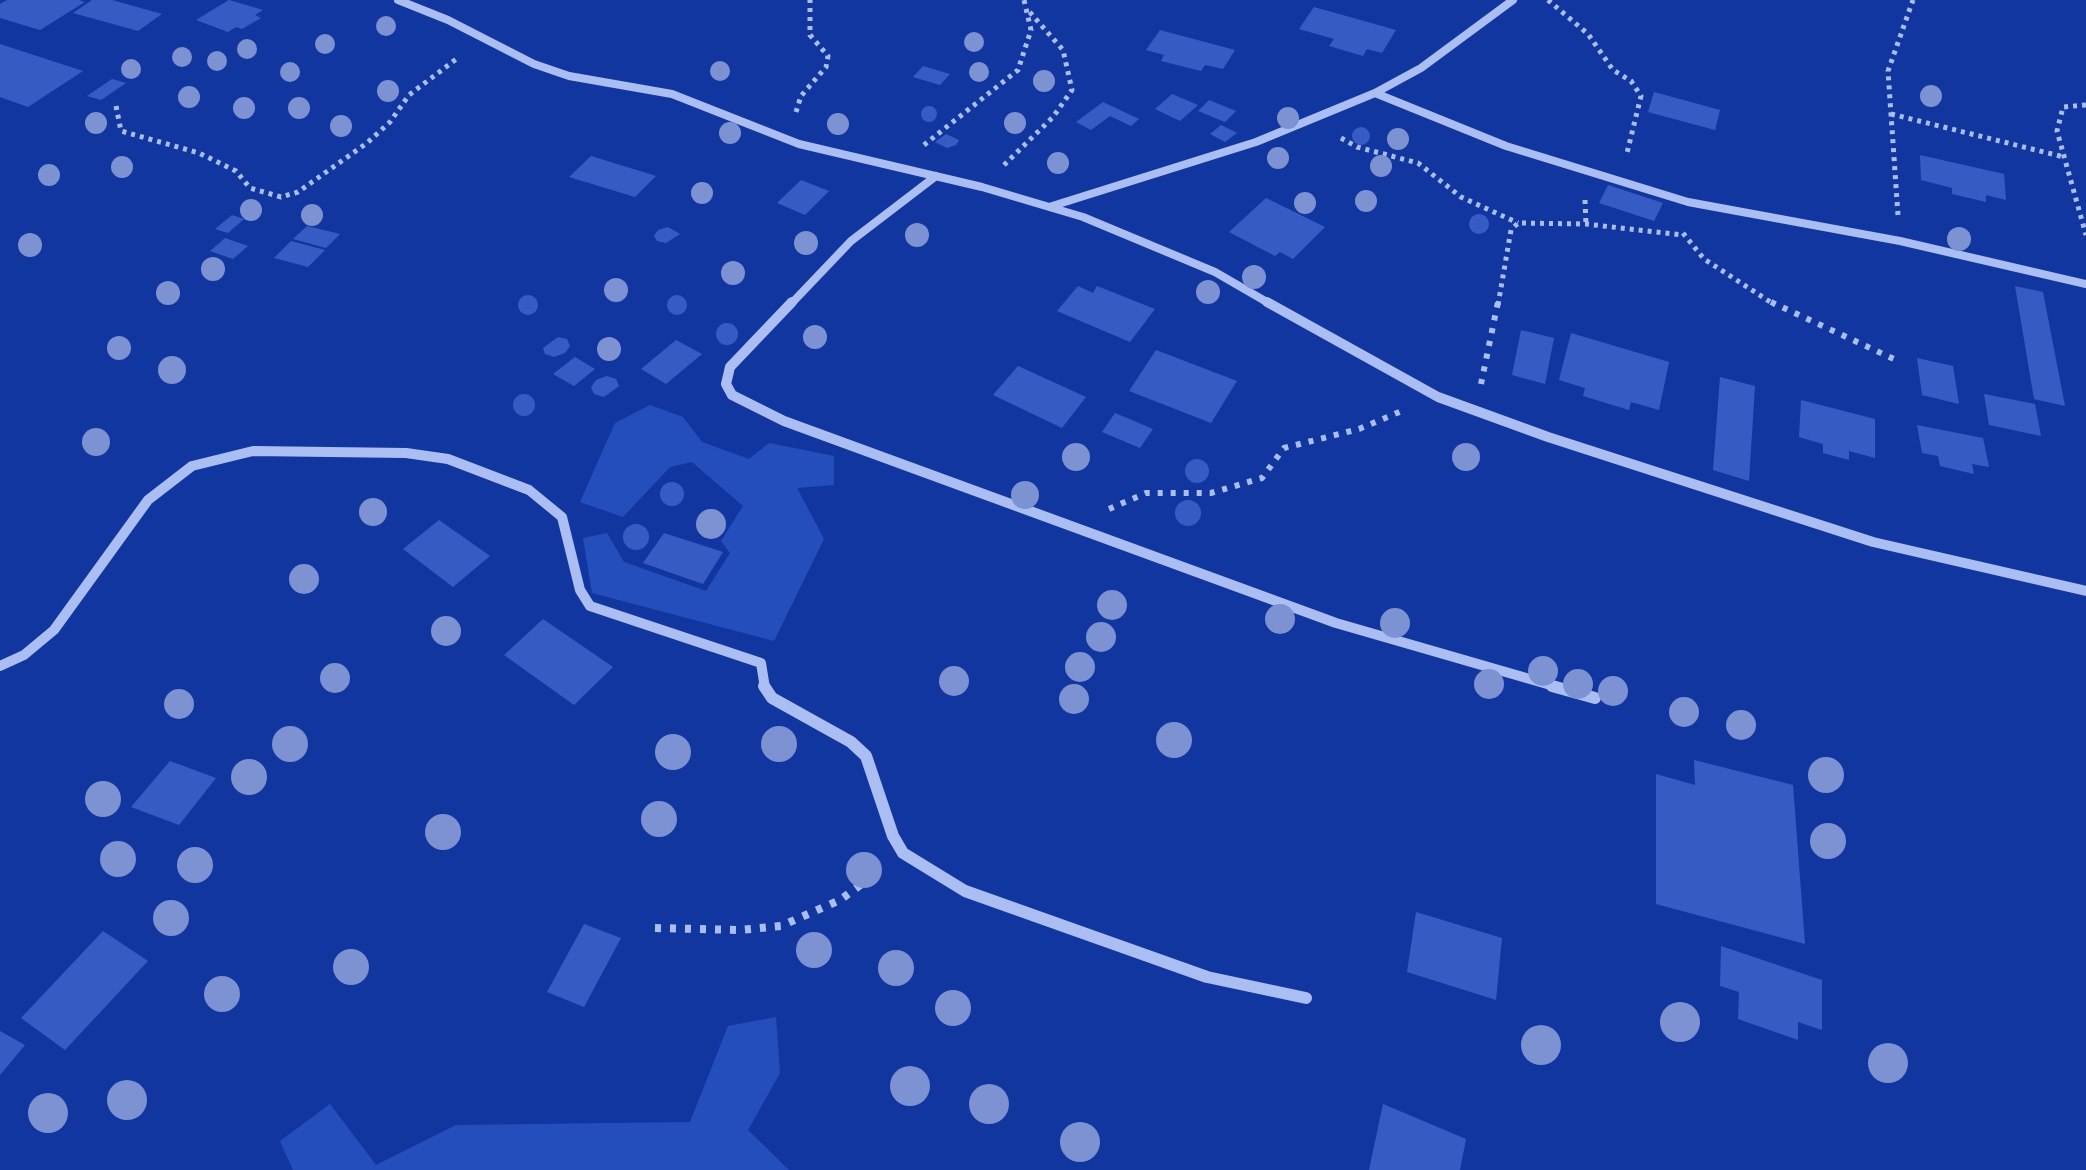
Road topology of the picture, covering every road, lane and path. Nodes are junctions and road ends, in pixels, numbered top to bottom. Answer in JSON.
{"nodes":[{"id":1,"x":398,"y":0,"type":"edge"},
{"id":2,"x":810,"y":0,"type":"edge"},
{"id":3,"x":1024,"y":0,"type":"edge"},
{"id":4,"x":1513,"y":0,"type":"edge"},
{"id":5,"x":1548,"y":0,"type":"edge"},
{"id":6,"x":1913,"y":0,"type":"edge"},
{"id":7,"x":1026,"y":9,"type":"junction"},
{"id":8,"x":486,"y":41,"type":"junction"},
{"id":9,"x":1375,"y":93,"type":"junction"},
{"id":10,"x":2086,"y":105,"type":"edge"},
{"id":11,"x":116,"y":106,"type":"dead end"},
{"id":12,"x":1891,"y":114,"type":"junction"},
{"id":13,"x":1313,"y":118,"type":"junction"},
{"id":14,"x":800,"y":144,"type":"junction"},
{"id":15,"x":2064,"y":157,"type":"junction"},
{"id":16,"x":896,"y":166,"type":"junction"},
{"id":17,"x":936,"y":176,"type":"junction"},
{"id":18,"x":1620,"y":178,"type":"junction"},
{"id":19,"x":982,"y":186,"type":"junction"},
{"id":20,"x":1688,"y":202,"type":"junction"},
{"id":21,"x":1048,"y":207,"type":"junction"},
{"id":22,"x":1518,"y":222,"type":"dead end"},
{"id":23,"x":2086,"y":235,"type":"edge"},
{"id":24,"x":1900,"y":241,"type":"junction"},
{"id":25,"x":2086,"y":284,"type":"edge"},
{"id":26,"x":1896,"y":360,"type":"dead end"},
{"id":27,"x":2086,"y":590,"type":"edge"},
{"id":28,"x":0,"y":666,"type":"edge"},
{"id":29,"x":1595,"y":698,"type":"dead end"},
{"id":30,"x":903,"y":853,"type":"junction"},
{"id":31,"x":656,"y":928,"type":"dead end"},
{"id":32,"x":1306,"y":998,"type":"dead end"}],
"edges":[{"from":1,"to":8,"type":"street"},
{"from":2,"to":14,"type":"path"},
{"from":3,"to":7,"type":"path"},
{"from":4,"to":9,"type":"street"},
{"from":5,"to":18,"type":"path"},
{"from":6,"to":12,"type":"path"},
{"from":7,"to":16,"type":"path"},
{"from":7,"to":19,"type":"path"},
{"from":8,"to":11,"type":"path"},
{"from":8,"to":14,"type":"street"},
{"from":9,"to":13,"type":"street"},
{"from":9,"to":18,"type":"street"},
{"from":10,"to":15,"type":"path"},
{"from":12,"to":15,"type":"path"},
{"from":12,"to":24,"type":"path"},
{"from":13,"to":21,"type":"street"},
{"from":13,"to":22,"type":"path"},
{"from":14,"to":16,"type":"street"},
{"from":15,"to":23,"type":"path"},
{"from":16,"to":17,"type":"street"},
{"from":17,"to":19,"type":"street"},
{"from":17,"to":29,"type":"street"},
{"from":18,"to":20,"type":"street"},
{"from":19,"to":21,"type":"street"},
{"from":20,"to":24,"type":"street"},
{"from":20,"to":26,"type":"path"},
{"from":21,"to":27,"type":"street"},
{"from":24,"to":25,"type":"street"},
{"from":28,"to":30,"type":"street"},
{"from":30,"to":31,"type":"path"},
{"from":30,"to":32,"type":"street"}]}
